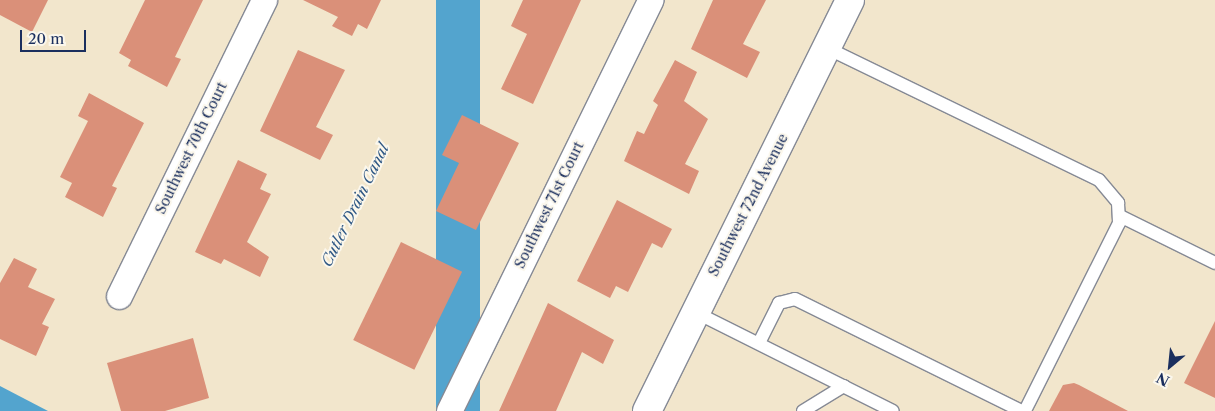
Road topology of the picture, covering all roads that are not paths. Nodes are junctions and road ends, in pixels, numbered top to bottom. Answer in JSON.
{"nodes":[{"id":1,"x":264,"y":0,"type":"edge"},
{"id":2,"x":650,"y":0,"type":"edge"},
{"id":3,"x":850,"y":0,"type":"edge"},
{"id":4,"x":827,"y":48,"type":"junction"},
{"id":5,"x":1120,"y":216,"type":"junction"},
{"id":6,"x":1215,"y":263,"type":"edge"},
{"id":7,"x":119,"y":296,"type":"dead end"},
{"id":8,"x":695,"y":312,"type":"junction"},
{"id":9,"x":759,"y":343,"type":"junction"},
{"id":10,"x":844,"y":386,"type":"junction"},
{"id":11,"x":448,"y":411,"type":"edge"},
{"id":12,"x":647,"y":411,"type":"edge"},
{"id":13,"x":803,"y":411,"type":"edge"},
{"id":14,"x":893,"y":411,"type":"edge"},
{"id":15,"x":1023,"y":411,"type":"edge"}],
"edges":[{"from":1,"to":7,"type":"street","name":"Southwest 70th Court"},
{"from":2,"to":11,"type":"street","name":"Southwest 71st Court"},
{"from":3,"to":4,"type":"street","name":"Southwest 72nd Avenue"},
{"from":4,"to":5,"type":"lane"},
{"from":4,"to":8,"type":"street","name":"Southwest 72nd Avenue"},
{"from":5,"to":6,"type":"lane"},
{"from":5,"to":15,"type":"lane"},
{"from":8,"to":9,"type":"lane"},
{"from":8,"to":12,"type":"street","name":"Southwest 72nd Avenue"},
{"from":9,"to":10,"type":"lane"},
{"from":9,"to":15,"type":"lane"},
{"from":10,"to":13,"type":"lane"},
{"from":10,"to":14,"type":"lane"}]}
